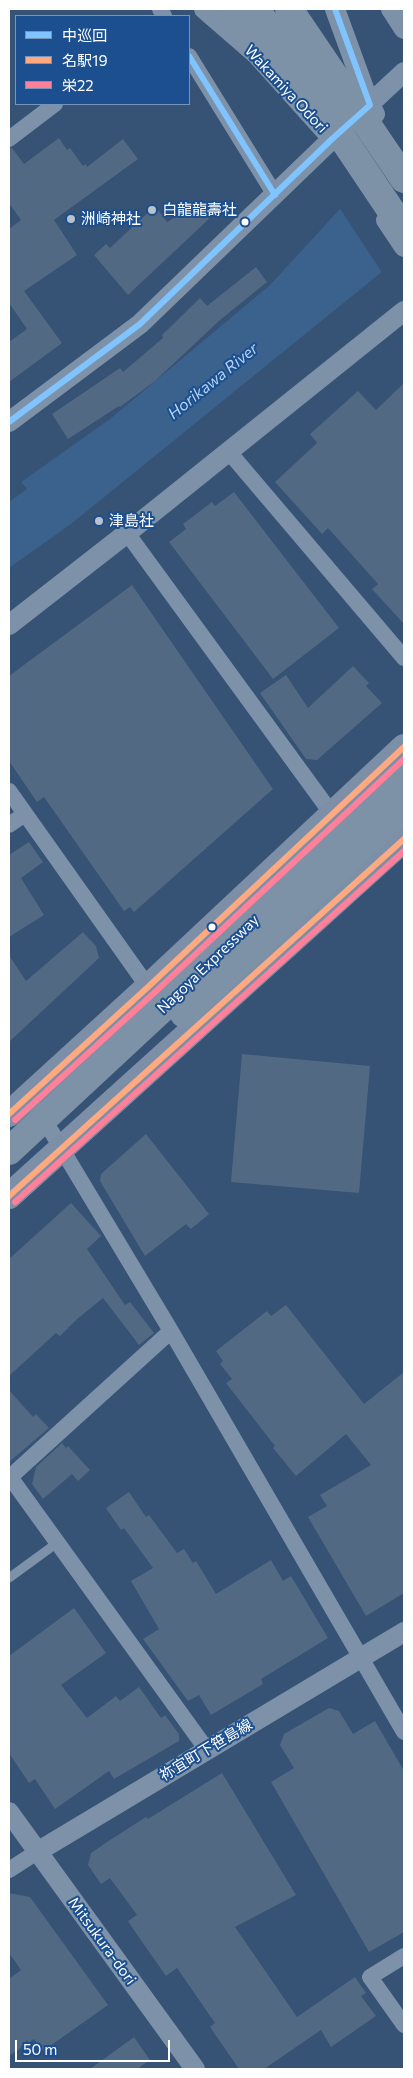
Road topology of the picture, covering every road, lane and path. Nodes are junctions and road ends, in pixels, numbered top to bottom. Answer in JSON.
{"nodes":[{"id":1,"x":204,"y":9,"type":"edge"},
{"id":2,"x":233,"y":9,"type":"edge"},
{"id":3,"x":256,"y":9,"type":"edge"},
{"id":4,"x":288,"y":9,"type":"edge"},
{"id":5,"x":304,"y":9,"type":"edge"},
{"id":6,"x":335,"y":9,"type":"edge"},
{"id":7,"x":391,"y":9,"type":"edge"},
{"id":8,"x":404,"y":29,"type":"edge"},
{"id":9,"x":308,"y":39,"type":"junction"},
{"id":10,"x":286,"y":53,"type":"junction"},
{"id":11,"x":190,"y":58,"type":"edge"},
{"id":12,"x":404,"y":72,"type":"edge"},
{"id":13,"x":53,"y":105,"type":"edge"},
{"id":14,"x":370,"y":105,"type":"junction"},
{"id":15,"x":9,"y":139,"type":"edge"},
{"id":16,"x":332,"y":139,"type":"junction"},
{"id":17,"x":400,"y":153,"type":"edge"},
{"id":18,"x":404,"y":180,"type":"edge"},
{"id":19,"x":275,"y":195,"type":"junction"},
{"id":20,"x":404,"y":230,"type":"edge"},
{"id":21,"x":404,"y":247,"type":"edge"},
{"id":22,"x":404,"y":311,"type":"edge"},
{"id":23,"x":9,"y":422,"type":"edge"},
{"id":24,"x":229,"y":452,"type":"junction"},
{"id":25,"x":128,"y":533,"type":"junction"},
{"id":26,"x":9,"y":626,"type":"edge"},
{"id":27,"x":404,"y":658,"type":"edge"},
{"id":28,"x":404,"y":747,"type":"edge"},
{"id":29,"x":404,"y":774,"type":"edge"},
{"id":30,"x":9,"y":791,"type":"edge"},
{"id":31,"x":404,"y":807,"type":"edge"},
{"id":32,"x":25,"y":814,"type":"junction"},
{"id":33,"x":332,"y":814,"type":"junction"},
{"id":34,"x":9,"y":825,"type":"edge"},
{"id":35,"x":404,"y":839,"type":"edge"},
{"id":36,"x":148,"y":987,"type":"junction"},
{"id":37,"x":15,"y":1107,"type":"edge"},
{"id":38,"x":62,"y":1148,"type":"junction"},
{"id":39,"x":9,"y":1151,"type":"edge"},
{"id":40,"x":9,"y":1157,"type":"edge"},
{"id":41,"x":9,"y":1196,"type":"edge"},
{"id":42,"x":171,"y":1331,"type":"junction"},
{"id":43,"x":9,"y":1477,"type":"edge"},
{"id":44,"x":57,"y":1543,"type":"junction"},
{"id":45,"x":9,"y":1578,"type":"edge"},
{"id":46,"x":404,"y":1632,"type":"edge"},
{"id":47,"x":361,"y":1657,"type":"junction"},
{"id":48,"x":404,"y":1732,"type":"edge"},
{"id":49,"x":207,"y":1750,"type":"junction"},
{"id":50,"x":9,"y":1812,"type":"edge"},
{"id":51,"x":37,"y":1852,"type":"junction"},
{"id":52,"x":9,"y":1870,"type":"edge"},
{"id":53,"x":404,"y":1956,"type":"edge"},
{"id":54,"x":404,"y":2026,"type":"edge"},
{"id":55,"x":195,"y":2069,"type":"edge"}],
"edges":[{"from":1,"to":16,"type":"street","name":"Wakamiya Odori"},
{"from":2,"to":10,"type":"highway"},
{"from":3,"to":10,"type":"highway","bridge":true},
{"from":4,"to":9,"type":"highway","bridge":true},
{"from":5,"to":9,"type":"highway"},
{"from":6,"to":14,"type":"street"},
{"from":7,"to":8,"type":"street"},
{"from":9,"to":18,"type":"highway","bridge":true},
{"from":10,"to":20,"type":"highway","bridge":true},
{"from":11,"to":19,"type":"street"},
{"from":12,"to":14,"type":"street"},
{"from":13,"to":15,"type":"street"},
{"from":14,"to":16,"type":"street"},
{"from":14,"to":17,"type":"street"},
{"from":16,"to":19,"type":"street"},
{"from":16,"to":21,"type":"street","name":"Wakamiya Odori"},
{"from":19,"to":23,"type":"street"},
{"from":22,"to":24,"type":"street"},
{"from":24,"to":25,"type":"street"},
{"from":24,"to":27,"type":"street"},
{"from":25,"to":26,"type":"street"},
{"from":25,"to":33,"type":"street"},
{"from":28,"to":33,"type":"main road"},
{"from":29,"to":39,"type":"highway","name":"Nagoya Expressway","bridge":true},
{"from":30,"to":32,"type":"street"},
{"from":31,"to":40,"type":"highway","bridge":true},
{"from":32,"to":34,"type":"street"},
{"from":32,"to":36,"type":"street"},
{"from":33,"to":36,"type":"main road"},
{"from":35,"to":38,"type":"main road"},
{"from":36,"to":37,"type":"main road"},
{"from":37,"to":38,"type":"street"},
{"from":38,"to":41,"type":"main road"},
{"from":38,"to":42,"type":"street"},
{"from":42,"to":43,"type":"street"},
{"from":42,"to":47,"type":"street"},
{"from":43,"to":44,"type":"street"},
{"from":44,"to":45,"type":"lane"},
{"from":44,"to":49,"type":"street"},
{"from":46,"to":47,"type":"street","name":"祢宜町下笹島線"},
{"from":47,"to":48,"type":"street"},
{"from":47,"to":49,"type":"street","name":"祢宜町下笹島線"},
{"from":49,"to":51,"type":"street","name":"祢宜町下笹島線"},
{"from":50,"to":51,"type":"street","name":"Mitsukura-dori"},
{"from":51,"to":52,"type":"street","name":"祢宜町下笹島線"},
{"from":51,"to":55,"type":"street","name":"Mitsukura-dori"},
{"from":53,"to":54,"type":"street"}]}
